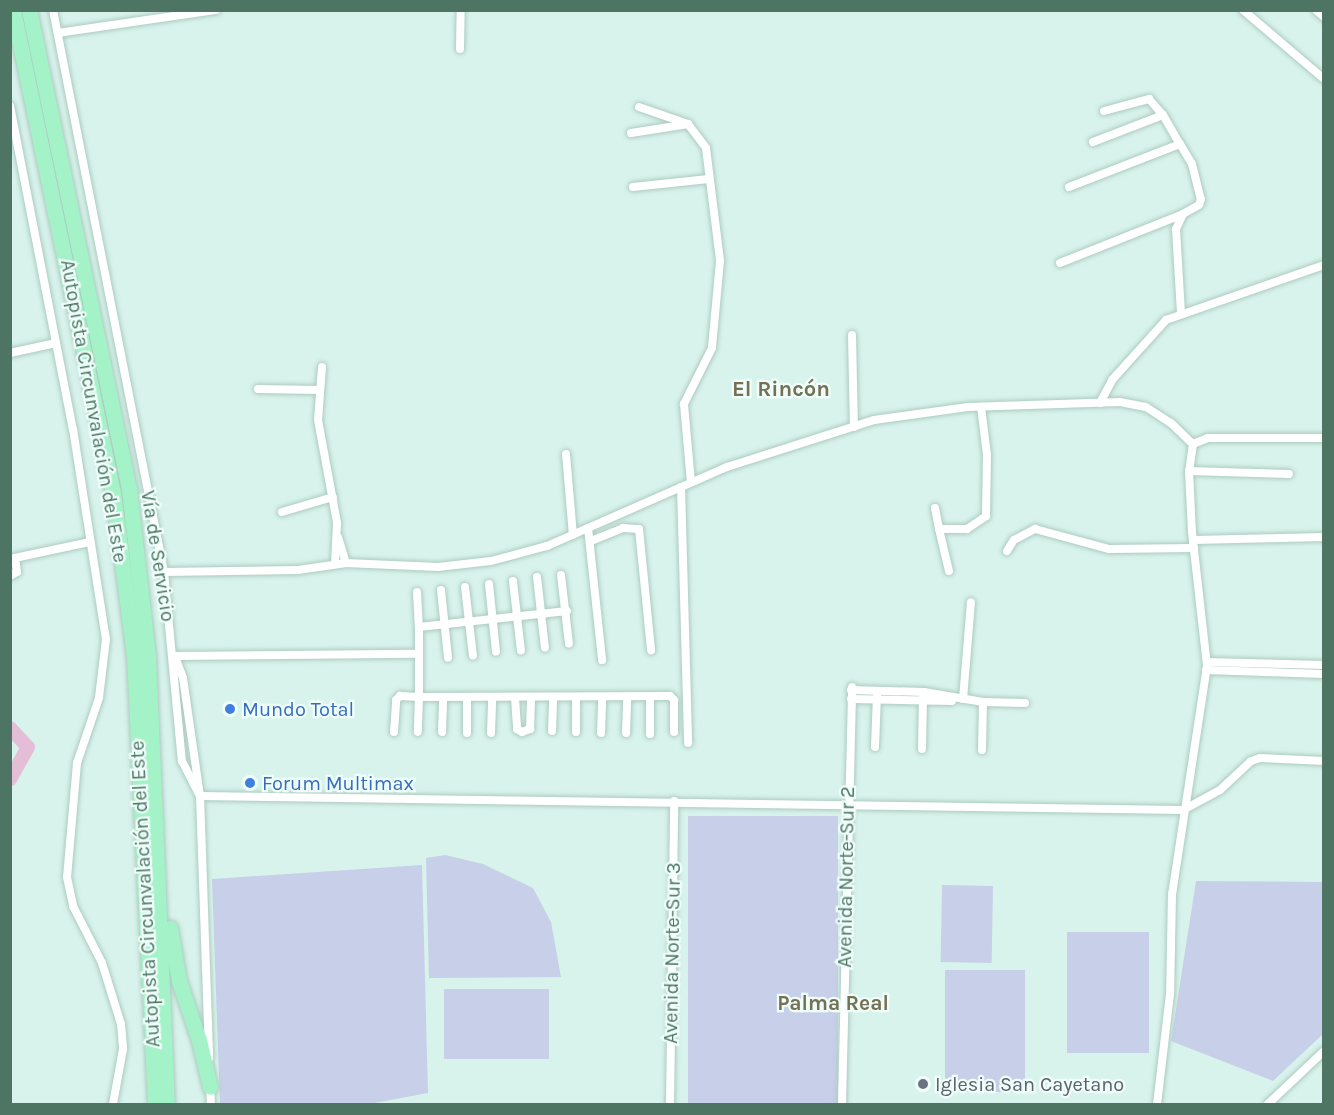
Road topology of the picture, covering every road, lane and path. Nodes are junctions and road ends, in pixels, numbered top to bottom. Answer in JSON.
{"nodes":[{"id":1,"x":13,"y":10,"type":"edge"},
{"id":2,"x":29,"y":10,"type":"edge"},
{"id":3,"x":53,"y":10,"type":"edge"},
{"id":4,"x":216,"y":10,"type":"edge"},
{"id":5,"x":461,"y":10,"type":"edge"},
{"id":6,"x":1316,"y":10,"type":"edge"},
{"id":7,"x":1243,"y":11,"type":"edge"},
{"id":8,"x":1323,"y":17,"type":"edge"},
{"id":9,"x":58,"y":33,"type":"junction"},
{"id":10,"x":460,"y":49,"type":"dead end"},
{"id":11,"x":1323,"y":79,"type":"edge"},
{"id":12,"x":10,"y":106,"type":"edge"},
{"id":13,"x":639,"y":107,"type":"dead end"},
{"id":14,"x":1104,"y":111,"type":"dead end"},
{"id":15,"x":1163,"y":115,"type":"junction"},
{"id":16,"x":688,"y":124,"type":"junction"},
{"id":17,"x":631,"y":133,"type":"dead end"},
{"id":18,"x":1093,"y":141,"type":"dead end"},
{"id":19,"x":1180,"y":144,"type":"junction"},
{"id":20,"x":709,"y":179,"type":"junction"},
{"id":21,"x":633,"y":187,"type":"dead end"},
{"id":22,"x":1069,"y":187,"type":"dead end"},
{"id":23,"x":1183,"y":214,"type":"junction"},
{"id":24,"x":1158,"y":224,"type":"junction"},
{"id":25,"x":1176,"y":231,"type":"junction"},
{"id":26,"x":1060,"y":263,"type":"dead end"},
{"id":27,"x":1323,"y":266,"type":"edge"},
{"id":28,"x":1180,"y":313,"type":"junction"},
{"id":29,"x":852,"y":335,"type":"dead end"},
{"id":30,"x":56,"y":344,"type":"junction"},
{"id":31,"x":10,"y":353,"type":"edge"},
{"id":32,"x":322,"y":367,"type":"dead end"},
{"id":33,"x":258,"y":389,"type":"dead end"},
{"id":34,"x":320,"y":390,"type":"junction"},
{"id":35,"x":1100,"y":403,"type":"junction"},
{"id":36,"x":981,"y":407,"type":"junction"},
{"id":37,"x":854,"y":428,"type":"junction"},
{"id":38,"x":1323,"y":438,"type":"edge"},
{"id":39,"x":1192,"y":444,"type":"junction"},
{"id":40,"x":566,"y":454,"type":"dead end"},
{"id":41,"x":1189,"y":471,"type":"junction"},
{"id":42,"x":1289,"y":474,"type":"dead end"},
{"id":43,"x":691,"y":482,"type":"junction"},
{"id":44,"x":681,"y":487,"type":"junction"},
{"id":45,"x":333,"y":497,"type":"junction"},
{"id":46,"x":935,"y":508,"type":"dead end"},
{"id":47,"x":282,"y":512,"type":"dead end"},
{"id":48,"x":588,"y":528,"type":"junction"},
{"id":49,"x":939,"y":529,"type":"junction"},
{"id":50,"x":573,"y":535,"type":"junction"},
{"id":51,"x":338,"y":536,"type":"junction"},
{"id":52,"x":1323,"y":537,"type":"edge"},
{"id":53,"x":90,"y":542,"type":"junction"},
{"id":54,"x":591,"y":542,"type":"junction"},
{"id":55,"x":1194,"y":544,"type":"junction"},
{"id":56,"x":1007,"y":551,"type":"dead end"},
{"id":57,"x":13,"y":559,"type":"edge"},
{"id":58,"x":346,"y":563,"type":"junction"},
{"id":59,"x":335,"y":564,"type":"junction"},
{"id":60,"x":949,"y":571,"type":"dead end"},
{"id":61,"x":164,"y":572,"type":"junction"},
{"id":62,"x":561,"y":575,"type":"dead end"},
{"id":63,"x":10,"y":576,"type":"edge"},
{"id":64,"x":537,"y":578,"type":"dead end"},
{"id":65,"x":513,"y":581,"type":"dead end"},
{"id":66,"x":489,"y":584,"type":"dead end"},
{"id":67,"x":465,"y":587,"type":"dead end"},
{"id":68,"x":441,"y":590,"type":"dead end"},
{"id":69,"x":417,"y":592,"type":"dead end"},
{"id":70,"x":970,"y":602,"type":"dead end"},
{"id":71,"x":567,"y":610,"type":"junction"},
{"id":72,"x":542,"y":613,"type":"junction"},
{"id":73,"x":518,"y":615,"type":"junction"},
{"id":74,"x":493,"y":619,"type":"junction"},
{"id":75,"x":470,"y":621,"type":"junction"},
{"id":76,"x":445,"y":624,"type":"junction"},
{"id":77,"x":419,"y":627,"type":"junction"},
{"id":78,"x":569,"y":644,"type":"dead end"},
{"id":79,"x":545,"y":648,"type":"dead end"},
{"id":80,"x":651,"y":650,"type":"dead end"},
{"id":81,"x":521,"y":651,"type":"dead end"},
{"id":82,"x":496,"y":652,"type":"dead end"},
{"id":83,"x":418,"y":654,"type":"junction"},
{"id":84,"x":174,"y":656,"type":"junction"},
{"id":85,"x":473,"y":656,"type":"dead end"},
{"id":86,"x":448,"y":657,"type":"dead end"},
{"id":87,"x":602,"y":660,"type":"dead end"},
{"id":88,"x":1323,"y":665,"type":"edge"},
{"id":89,"x":1207,"y":666,"type":"junction"},
{"id":90,"x":1323,"y":674,"type":"edge"},
{"id":91,"x":877,"y":694,"type":"junction"},
{"id":92,"x":923,"y":696,"type":"junction"},
{"id":93,"x":419,"y":697,"type":"junction"},
{"id":94,"x":444,"y":697,"type":"junction"},
{"id":95,"x":467,"y":697,"type":"junction"},
{"id":96,"x":576,"y":697,"type":"junction"},
{"id":97,"x":602,"y":697,"type":"junction"},
{"id":98,"x":627,"y":697,"type":"junction"},
{"id":99,"x":650,"y":697,"type":"junction"},
{"id":100,"x":492,"y":698,"type":"junction"},
{"id":101,"x":515,"y":698,"type":"junction"},
{"id":102,"x":531,"y":698,"type":"junction"},
{"id":103,"x":553,"y":698,"type":"junction"},
{"id":104,"x":963,"y":699,"type":"junction"},
{"id":105,"x":983,"y":702,"type":"junction"},
{"id":106,"x":1025,"y":703,"type":"dead end"},
{"id":107,"x":552,"y":731,"type":"dead end"},
{"id":108,"x":394,"y":732,"type":"dead end"},
{"id":109,"x":418,"y":732,"type":"dead end"},
{"id":110,"x":442,"y":732,"type":"dead end"},
{"id":111,"x":576,"y":732,"type":"dead end"},
{"id":112,"x":674,"y":732,"type":"dead end"},
{"id":113,"x":467,"y":733,"type":"dead end"},
{"id":114,"x":491,"y":733,"type":"dead end"},
{"id":115,"x":601,"y":733,"type":"dead end"},
{"id":116,"x":626,"y":733,"type":"dead end"},
{"id":117,"x":650,"y":734,"type":"dead end"},
{"id":118,"x":179,"y":740,"type":"junction"},
{"id":119,"x":190,"y":743,"type":"junction"},
{"id":120,"x":688,"y":743,"type":"dead end"},
{"id":121,"x":875,"y":747,"type":"dead end"},
{"id":122,"x":922,"y":749,"type":"dead end"},
{"id":123,"x":982,"y":750,"type":"dead end"},
{"id":124,"x":1323,"y":761,"type":"edge"},
{"id":125,"x":200,"y":796,"type":"junction"},
{"id":126,"x":674,"y":801,"type":"junction"},
{"id":127,"x":847,"y":806,"type":"junction"},
{"id":128,"x":1183,"y":810,"type":"junction"},
{"id":129,"x":157,"y":855,"type":"junction"},
{"id":130,"x":1323,"y":1051,"type":"edge"},
{"id":131,"x":210,"y":1087,"type":"junction"},
{"id":132,"x":112,"y":1104,"type":"edge"},
{"id":133,"x":155,"y":1104,"type":"edge"},
{"id":134,"x":167,"y":1104,"type":"edge"},
{"id":135,"x":211,"y":1104,"type":"edge"},
{"id":136,"x":670,"y":1104,"type":"edge"},
{"id":137,"x":842,"y":1104,"type":"edge"},
{"id":138,"x":1157,"y":1104,"type":"edge"},
{"id":139,"x":1268,"y":1104,"type":"edge"}],
"edges":[{"from":1,"to":133,"type":"highway","name":"Autopista Circunvalación del Este"},
{"from":2,"to":129,"type":"highway","name":"Autopista Circunvalación del Este"},
{"from":3,"to":9,"type":"street","name":"Vía de Servicio"},
{"from":4,"to":9,"type":"street"},
{"from":5,"to":10,"type":"street"},
{"from":6,"to":8,"type":"street"},
{"from":7,"to":11,"type":"street"},
{"from":9,"to":61,"type":"street","name":"Vía de Servicio"},
{"from":12,"to":30,"type":"street"},
{"from":13,"to":16,"type":"street"},
{"from":14,"to":15,"type":"street"},
{"from":15,"to":18,"type":"street"},
{"from":15,"to":19,"type":"street"},
{"from":16,"to":17,"type":"street"},
{"from":16,"to":20,"type":"street"},
{"from":19,"to":22,"type":"street"},
{"from":19,"to":23,"type":"street"},
{"from":20,"to":21,"type":"street"},
{"from":20,"to":43,"type":"street"},
{"from":23,"to":24,"type":"street"},
{"from":23,"to":25,"type":"street"},
{"from":24,"to":25,"type":"street"},
{"from":24,"to":26,"type":"street"},
{"from":25,"to":28,"type":"street"},
{"from":27,"to":28,"type":"street"},
{"from":28,"to":35,"type":"street"},
{"from":29,"to":37,"type":"street"},
{"from":30,"to":31,"type":"street"},
{"from":30,"to":53,"type":"street"},
{"from":32,"to":34,"type":"street"},
{"from":33,"to":34,"type":"street"},
{"from":34,"to":45,"type":"street"},
{"from":35,"to":36,"type":"street"},
{"from":35,"to":39,"type":"street"},
{"from":36,"to":37,"type":"street"},
{"from":36,"to":49,"type":"street"},
{"from":37,"to":43,"type":"street"},
{"from":38,"to":39,"type":"street"},
{"from":39,"to":41,"type":"street"},
{"from":40,"to":50,"type":"street"},
{"from":41,"to":42,"type":"street"},
{"from":41,"to":55,"type":"street"},
{"from":43,"to":44,"type":"street"},
{"from":44,"to":48,"type":"street"},
{"from":44,"to":120,"type":"street"},
{"from":45,"to":47,"type":"street"},
{"from":45,"to":51,"type":"street"},
{"from":46,"to":49,"type":"street"},
{"from":48,"to":50,"type":"street"},
{"from":48,"to":54,"type":"street"},
{"from":49,"to":60,"type":"street"},
{"from":50,"to":58,"type":"street"},
{"from":51,"to":58,"type":"street"},
{"from":51,"to":59,"type":"street"},
{"from":52,"to":55,"type":"street"},
{"from":53,"to":57,"type":"street"},
{"from":53,"to":132,"type":"street"},
{"from":54,"to":80,"type":"street"},
{"from":54,"to":87,"type":"street"},
{"from":55,"to":56,"type":"street"},
{"from":55,"to":89,"type":"street"},
{"from":57,"to":63,"type":"street"},
{"from":58,"to":59,"type":"street"},
{"from":59,"to":61,"type":"street"},
{"from":61,"to":84,"type":"street","name":"Vía de Servicio"},
{"from":62,"to":71,"type":"street"},
{"from":64,"to":72,"type":"street"},
{"from":65,"to":73,"type":"street"},
{"from":66,"to":74,"type":"street"},
{"from":67,"to":75,"type":"street"},
{"from":68,"to":76,"type":"street"},
{"from":69,"to":77,"type":"street"},
{"from":70,"to":104,"type":"street"},
{"from":71,"to":72,"type":"street"},
{"from":71,"to":78,"type":"street"},
{"from":72,"to":73,"type":"street"},
{"from":72,"to":79,"type":"street"},
{"from":73,"to":74,"type":"street"},
{"from":73,"to":81,"type":"street"},
{"from":74,"to":75,"type":"street"},
{"from":74,"to":82,"type":"street"},
{"from":75,"to":76,"type":"street"},
{"from":75,"to":85,"type":"street"},
{"from":76,"to":77,"type":"street"},
{"from":76,"to":86,"type":"street"},
{"from":77,"to":83,"type":"street"},
{"from":83,"to":84,"type":"street"},
{"from":83,"to":93,"type":"street"},
{"from":84,"to":118,"type":"street","name":"Vía de Servicio"},
{"from":84,"to":119,"type":"street"},
{"from":88,"to":89,"type":"street"},
{"from":89,"to":90,"type":"street"},
{"from":89,"to":128,"type":"street"},
{"from":91,"to":92,"type":"street"},
{"from":91,"to":121,"type":"street"},
{"from":91,"to":127,"type":"street","name":"Avenida Norte-Sur 2"},
{"from":92,"to":104,"type":"street"},
{"from":92,"to":122,"type":"street"},
{"from":93,"to":94,"type":"street"},
{"from":93,"to":108,"type":"street"},
{"from":93,"to":109,"type":"street"},
{"from":94,"to":95,"type":"street"},
{"from":94,"to":110,"type":"street"},
{"from":95,"to":100,"type":"street"},
{"from":95,"to":113,"type":"street"},
{"from":96,"to":97,"type":"street"},
{"from":96,"to":103,"type":"street"},
{"from":96,"to":111,"type":"street"},
{"from":97,"to":98,"type":"street"},
{"from":97,"to":115,"type":"street"},
{"from":98,"to":99,"type":"street"},
{"from":98,"to":116,"type":"street"},
{"from":99,"to":112,"type":"street"},
{"from":99,"to":117,"type":"street"},
{"from":100,"to":101,"type":"street"},
{"from":100,"to":114,"type":"street"},
{"from":101,"to":102,"type":"street"},
{"from":101,"to":102,"type":"street"},
{"from":102,"to":103,"type":"street"},
{"from":103,"to":107,"type":"street"},
{"from":104,"to":105,"type":"street"},
{"from":105,"to":106,"type":"street"},
{"from":105,"to":123,"type":"street"},
{"from":118,"to":119,"type":"street"},
{"from":118,"to":125,"type":"street","name":"Vía de Servicio"},
{"from":119,"to":125,"type":"street"},
{"from":124,"to":128,"type":"street"},
{"from":125,"to":126,"type":"street"},
{"from":125,"to":131,"type":"street","name":"Vía de Servicio"},
{"from":126,"to":127,"type":"street"},
{"from":126,"to":136,"type":"street","name":"Avenida Norte-Sur 3"},
{"from":127,"to":128,"type":"street"},
{"from":127,"to":137,"type":"street","name":"Avenida Norte-Sur 2"},
{"from":128,"to":138,"type":"street"},
{"from":129,"to":131,"type":"highway"},
{"from":129,"to":134,"type":"highway","name":"Autopista Circunvalación del Este"},
{"from":130,"to":139,"type":"street"},
{"from":131,"to":135,"type":"street","name":"Vía de Servicio"}]}
